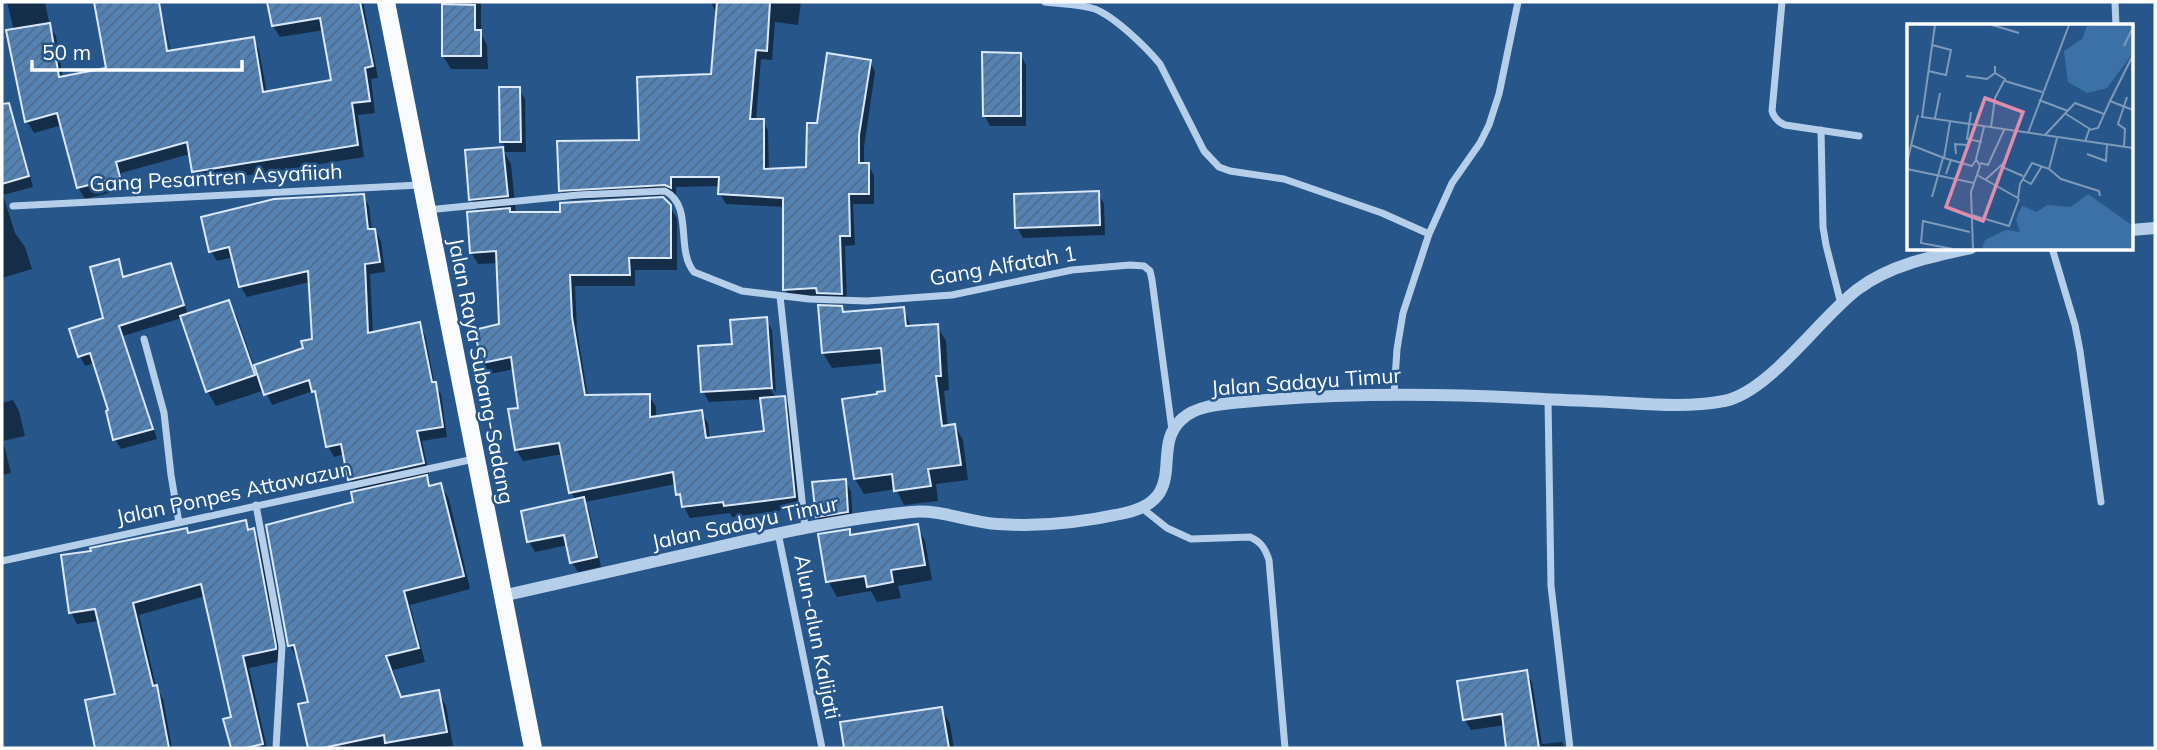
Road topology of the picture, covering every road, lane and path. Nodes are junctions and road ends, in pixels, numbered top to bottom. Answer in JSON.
{"nodes":[{"id":1,"x":386,"y":2,"type":"edge"},
{"id":2,"x":1045,"y":2,"type":"edge"},
{"id":3,"x":1101,"y":2,"type":"edge"},
{"id":4,"x":1518,"y":2,"type":"edge"},
{"id":5,"x":1782,"y":2,"type":"edge"},
{"id":6,"x":2115,"y":2,"type":"edge"},
{"id":7,"x":1097,"y":10,"type":"junction"},
{"id":8,"x":2116,"y":24,"type":"edge"},
{"id":9,"x":1821,"y":130,"type":"junction"},
{"id":10,"x":1859,"y":136,"type":"dead end"},
{"id":11,"x":421,"y":185,"type":"junction"},
{"id":12,"x":13,"y":206,"type":"dead end"},
{"id":13,"x":426,"y":210,"type":"junction"},
{"id":14,"x":2155,"y":228,"type":"edge"},
{"id":15,"x":2132,"y":230,"type":"edge"},
{"id":16,"x":1429,"y":234,"type":"junction"},
{"id":17,"x":1962,"y":250,"type":"edge"},
{"id":18,"x":2053,"y":250,"type":"edge"},
{"id":19,"x":780,"y":296,"type":"junction"},
{"id":20,"x":1842,"y":304,"type":"junction"},
{"id":21,"x":144,"y":339,"type":"dead end"},
{"id":22,"x":1394,"y":394,"type":"junction"},
{"id":23,"x":1548,"y":399,"type":"junction"},
{"id":24,"x":1172,"y":433,"type":"junction"},
{"id":25,"x":475,"y":458,"type":"junction"},
{"id":26,"x":2101,"y":502,"type":"dead end"},
{"id":27,"x":256,"y":505,"type":"junction"},
{"id":28,"x":1142,"y":508,"type":"junction"},
{"id":29,"x":179,"y":523,"type":"junction"},
{"id":30,"x":805,"y":528,"type":"junction"},
{"id":31,"x":778,"y":533,"type":"junction"},
{"id":32,"x":2,"y":561,"type":"edge"},
{"id":33,"x":502,"y":596,"type":"junction"},
{"id":34,"x":276,"y":748,"type":"edge"},
{"id":35,"x":533,"y":748,"type":"edge"},
{"id":36,"x":822,"y":748,"type":"edge"},
{"id":37,"x":1285,"y":748,"type":"edge"},
{"id":38,"x":1570,"y":748,"type":"edge"}],
"edges":[{"from":1,"to":11,"type":"main road","name":"Jalan Raya Subang-Sadang"},
{"from":2,"to":7,"type":"street"},
{"from":3,"to":7,"type":"street"},
{"from":4,"to":16,"type":"street"},
{"from":5,"to":9,"type":"street"},
{"from":6,"to":8,"type":"street"},
{"from":7,"to":16,"type":"street"},
{"from":9,"to":10,"type":"street"},
{"from":9,"to":20,"type":"street"},
{"from":11,"to":12,"type":"street","name":"Gang Pesantren Asyafiiah"},
{"from":11,"to":13,"type":"main road","name":"Jalan Raya Subang-Sadang"},
{"from":13,"to":19,"type":"street","name":"Gang Alfatah 1"},
{"from":13,"to":25,"type":"main road","name":"Jalan Raya Subang-Sadang"},
{"from":14,"to":15,"type":"street"},
{"from":16,"to":22,"type":"street"},
{"from":17,"to":20,"type":"street","name":"Jalan Sadayu Timur"},
{"from":18,"to":26,"type":"street"},
{"from":19,"to":24,"type":"street","name":"Gang Alfatah 1"},
{"from":19,"to":30,"type":"street"},
{"from":20,"to":23,"type":"street","name":"Jalan Sadayu Timur"},
{"from":21,"to":29,"type":"street"},
{"from":22,"to":23,"type":"street","name":"Jalan Sadayu Timur"},
{"from":22,"to":24,"type":"street","name":"Jalan Sadayu Timur"},
{"from":23,"to":38,"type":"street"},
{"from":24,"to":28,"type":"street"},
{"from":25,"to":27,"type":"street","name":"Jalan Ponpes Attawazun"},
{"from":25,"to":33,"type":"main road","name":"Jalan Raya Subang-Sadang"},
{"from":27,"to":29,"type":"street","name":"Jalan Ponpes Attawazun"},
{"from":27,"to":34,"type":"street"},
{"from":28,"to":30,"type":"street","name":"Jalan Sadayu Timur"},
{"from":28,"to":37,"type":"street"},
{"from":29,"to":32,"type":"street","name":"Jalan Ponpes Attawazun"},
{"from":30,"to":31,"type":"street","name":"Jalan Sadayu Timur"},
{"from":31,"to":33,"type":"street","name":"Jalan Sadayu Timur"},
{"from":31,"to":36,"type":"street","name":"Alun-alun Kalijati"},
{"from":33,"to":35,"type":"main road","name":"Jalan Raya Subang-Sadang"}]}
